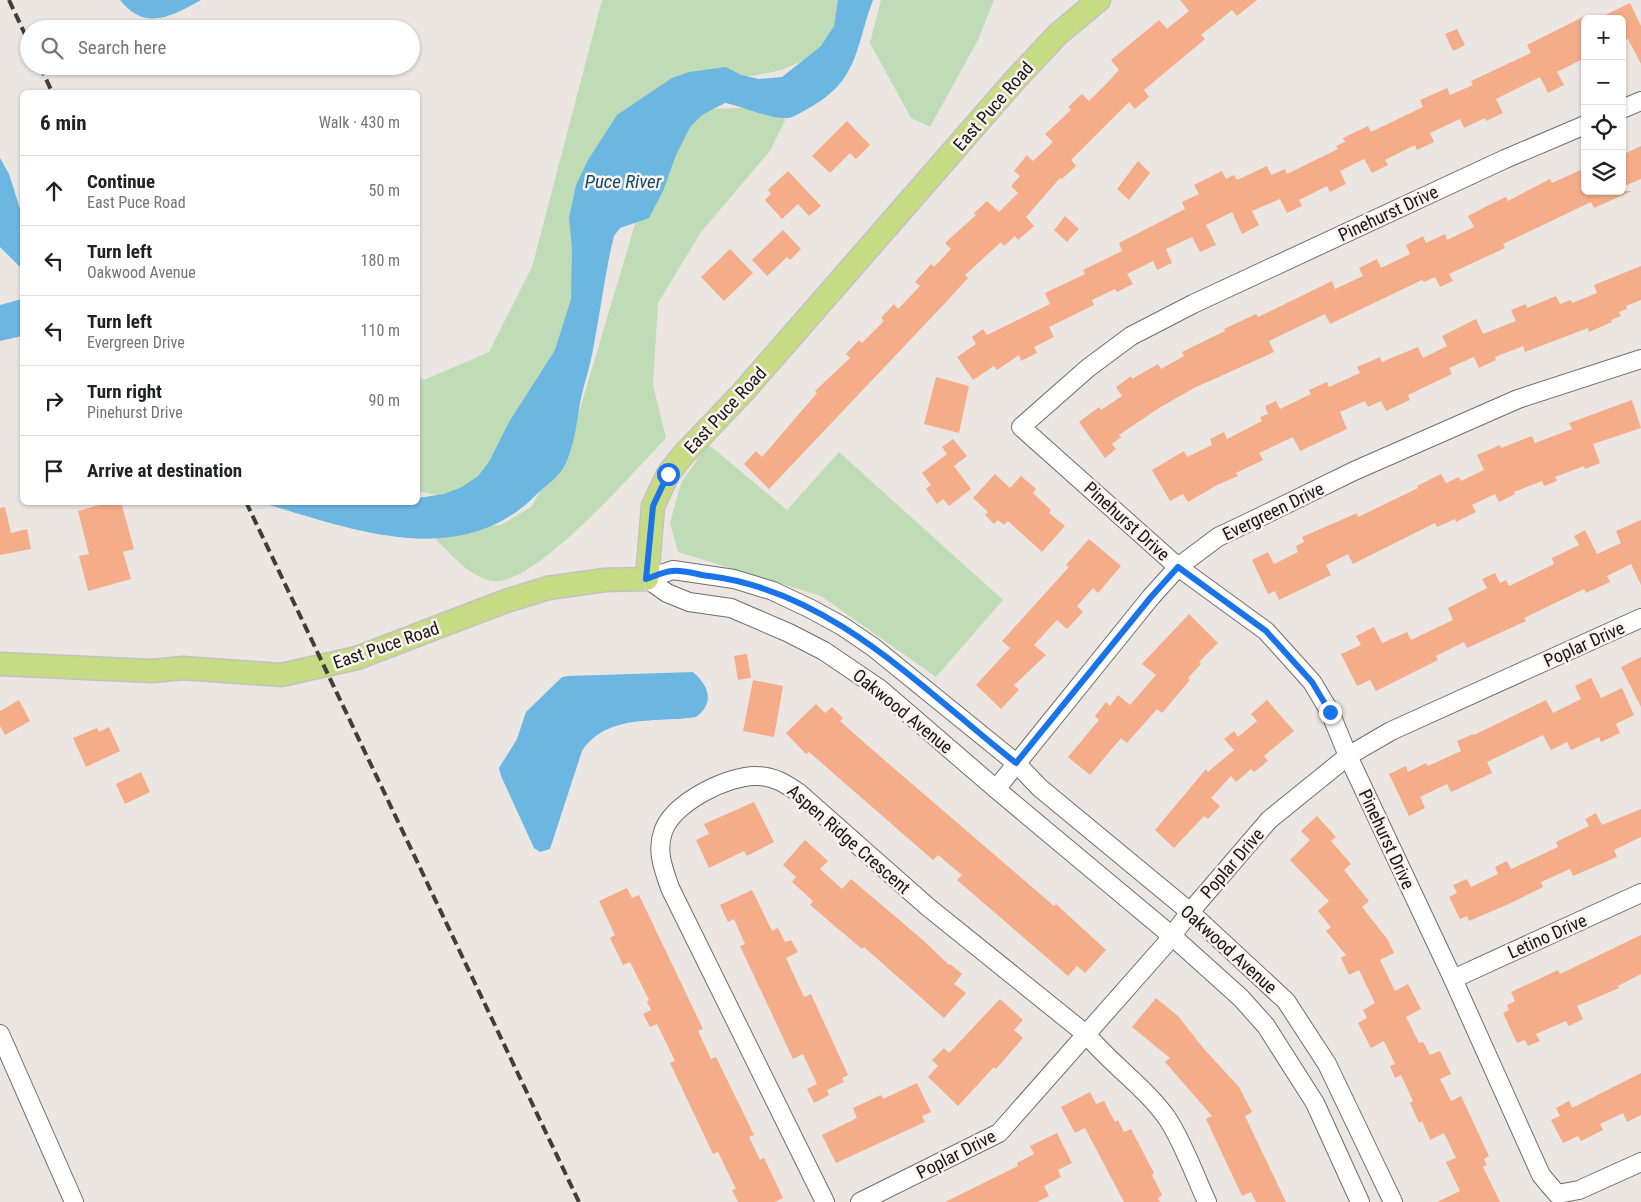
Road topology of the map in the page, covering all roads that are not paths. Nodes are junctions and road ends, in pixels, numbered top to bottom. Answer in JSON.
{"nodes":[{"id":1,"x":1099,"y":0,"type":"edge"},
{"id":2,"x":1641,"y":101,"type":"edge"},
{"id":3,"x":1626,"y":107,"type":"edge"},
{"id":4,"x":1581,"y":127,"type":"edge"},
{"id":5,"x":1641,"y":359,"type":"edge"},
{"id":6,"x":1178,"y":567,"type":"junction"},
{"id":7,"x":646,"y":579,"type":"junction"},
{"id":8,"x":1641,"y":618,"type":"edge"},
{"id":9,"x":0,"y":664,"type":"edge"},
{"id":10,"x":1348,"y":756,"type":"junction"},
{"id":11,"x":1016,"y":763,"type":"junction"},
{"id":12,"x":996,"y":790,"type":"junction"},
{"id":13,"x":1641,"y":893,"type":"edge"},
{"id":14,"x":1190,"y":912,"type":"junction"},
{"id":15,"x":1172,"y":936,"type":"junction"},
{"id":16,"x":1453,"y":978,"type":"junction"},
{"id":17,"x":0,"y":1034,"type":"edge"},
{"id":18,"x":1086,"y":1035,"type":"junction"},
{"id":19,"x":1641,"y":1162,"type":"edge"},
{"id":20,"x":74,"y":1202,"type":"edge"},
{"id":21,"x":825,"y":1202,"type":"edge"},
{"id":22,"x":860,"y":1202,"type":"edge"},
{"id":23,"x":1207,"y":1202,"type":"edge"},
{"id":24,"x":1360,"y":1202,"type":"edge"},
{"id":25,"x":1393,"y":1202,"type":"edge"}],
"edges":[{"from":1,"to":7,"type":"main road","name":"East Puce Road"},
{"from":2,"to":3,"type":"street"},
{"from":4,"to":6,"type":"street","name":"Pinehurst Drive"},
{"from":5,"to":6,"type":"street","name":"Evergreen Drive"},
{"from":6,"to":10,"type":"street","name":"Pinehurst Drive"},
{"from":6,"to":11,"type":"street","name":"Evergreen Drive"},
{"from":7,"to":9,"type":"main road","name":"East Puce Road"},
{"from":7,"to":11,"type":"street","name":"Oakwood Avenue"},
{"from":7,"to":12,"type":"street","name":"Oakwood Avenue"},
{"from":8,"to":10,"type":"street","name":"Poplar Drive"},
{"from":10,"to":14,"type":"street","name":"Poplar Drive"},
{"from":10,"to":16,"type":"street","name":"Pinehurst Drive"},
{"from":11,"to":12,"type":"street","name":"Evergreen Drive"},
{"from":11,"to":14,"type":"street","name":"Oakwood Avenue"},
{"from":12,"to":15,"type":"street","name":"Oakwood Avenue"},
{"from":13,"to":16,"type":"street","name":"Letino Drive"},
{"from":14,"to":15,"type":"street","name":"Poplar Drive"},
{"from":14,"to":25,"type":"street","name":"Oakwood Avenue"},
{"from":15,"to":18,"type":"street","name":"Poplar Drive"},
{"from":15,"to":24,"type":"street","name":"Oakwood Avenue"},
{"from":16,"to":19,"type":"street","name":"Pinehurst Drive"},
{"from":17,"to":20,"type":"street"},
{"from":18,"to":21,"type":"street","name":"Aspen Ridge Crescent"},
{"from":18,"to":22,"type":"street","name":"Poplar Drive"},
{"from":18,"to":23,"type":"street","name":"Aspen Ridge Crescent"}]}
